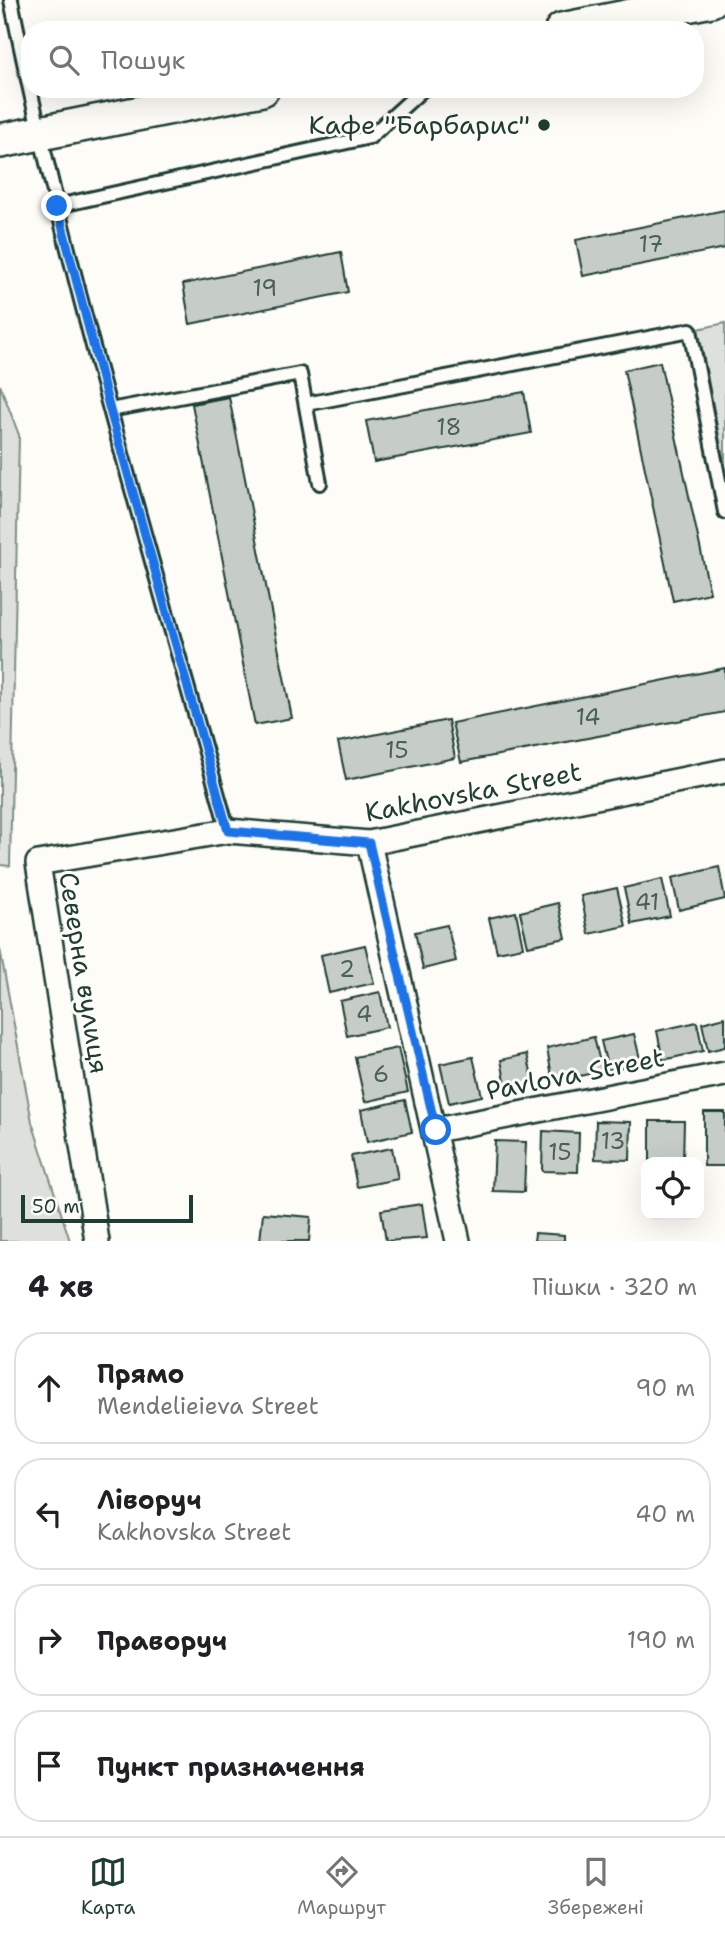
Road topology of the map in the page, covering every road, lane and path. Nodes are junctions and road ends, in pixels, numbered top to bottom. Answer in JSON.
{"nodes":[{"id":1,"x":12,"y":0,"type":"edge"},
{"id":2,"x":711,"y":0,"type":"edge"},
{"id":3,"x":607,"y":21,"type":"edge"},
{"id":4,"x":21,"y":46,"type":"edge"},
{"id":5,"x":31,"y":98,"type":"edge"},
{"id":6,"x":217,"y":98,"type":"edge"},
{"id":7,"x":413,"y":98,"type":"edge"},
{"id":8,"x":38,"y":134,"type":"junction"},
{"id":9,"x":0,"y":141,"type":"edge"},
{"id":10,"x":57,"y":206,"type":"junction"},
{"id":11,"x":306,"y":404,"type":"junction"},
{"id":12,"x":110,"y":410,"type":"junction"},
{"id":13,"x":320,"y":483,"type":"dead end"},
{"id":14,"x":725,"y":512,"type":"edge"},
{"id":15,"x":725,"y":771,"type":"edge"},
{"id":16,"x":228,"y":831,"type":"junction"},
{"id":17,"x":369,"y":843,"type":"junction"},
{"id":18,"x":725,"y":1074,"type":"edge"},
{"id":19,"x":436,"y":1130,"type":"junction"},
{"id":20,"x":97,"y":1241,"type":"edge"},
{"id":21,"x":458,"y":1241,"type":"edge"}],
"edges":[{"from":1,"to":4,"type":"lane"},
{"from":2,"to":3,"type":"main road"},
{"from":5,"to":8,"type":"lane"},
{"from":6,"to":8,"type":"main road"},
{"from":7,"to":10,"type":"lane"},
{"from":8,"to":9,"type":"main road"},
{"from":8,"to":10,"type":"lane"},
{"from":10,"to":12,"type":"lane"},
{"from":11,"to":12,"type":"lane"},
{"from":11,"to":13,"type":"lane"},
{"from":11,"to":14,"type":"lane"},
{"from":12,"to":16,"type":"lane"},
{"from":15,"to":17,"type":"street","name":"Kakhovska Street"},
{"from":16,"to":17,"type":"street","name":"Kakhovska Street"},
{"from":16,"to":20,"type":"street","name":"Северна вулиця"},
{"from":17,"to":19,"type":"street"},
{"from":18,"to":19,"type":"street","name":"Pavlova Street"},
{"from":19,"to":21,"type":"street"}]}
